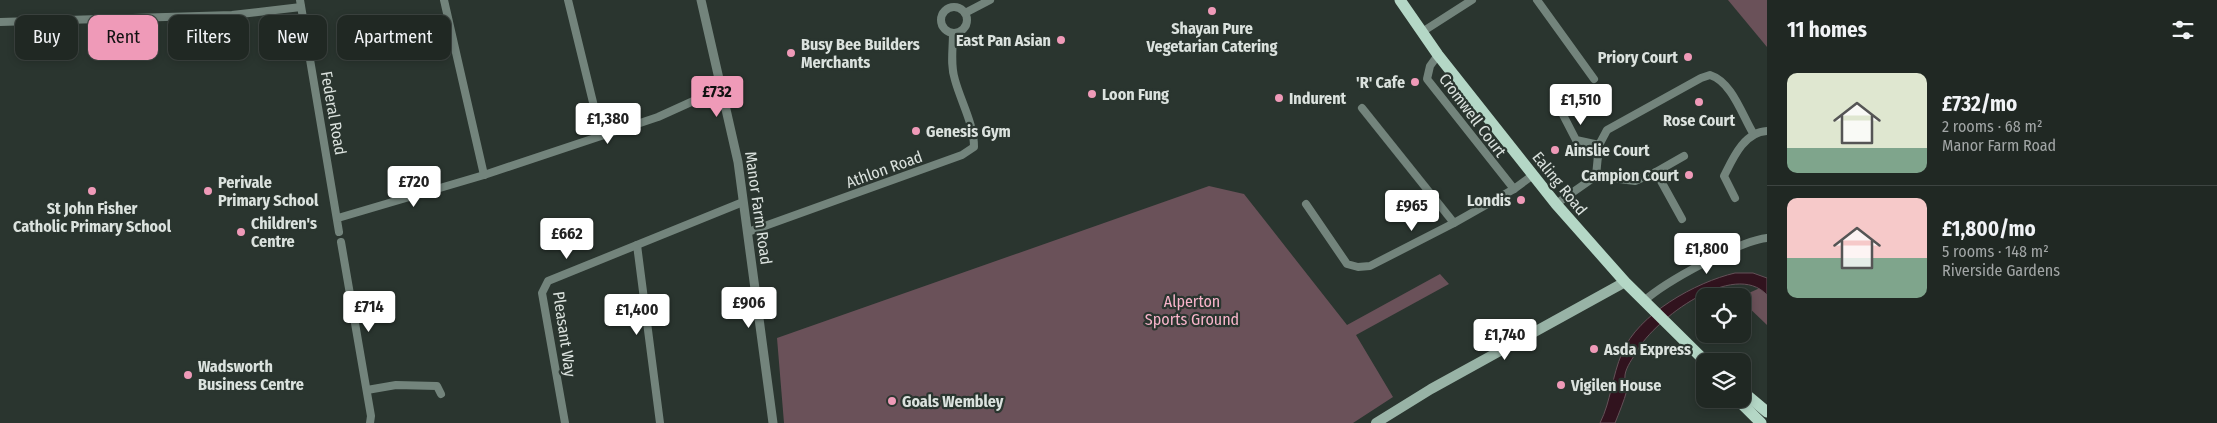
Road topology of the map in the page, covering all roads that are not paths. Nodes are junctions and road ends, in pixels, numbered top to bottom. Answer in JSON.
{"nodes":[{"id":1,"x":444,"y":0,"type":"edge"},
{"id":2,"x":568,"y":0,"type":"edge"},
{"id":3,"x":701,"y":0,"type":"edge"},
{"id":4,"x":990,"y":0,"type":"edge"},
{"id":5,"x":1400,"y":0,"type":"edge"},
{"id":6,"x":1472,"y":0,"type":"edge"},
{"id":7,"x":1537,"y":0,"type":"edge"},
{"id":8,"x":300,"y":4,"type":"edge"},
{"id":9,"x":965,"y":13,"type":"junction"},
{"id":10,"x":0,"y":22,"type":"edge"},
{"id":11,"x":1422,"y":32,"type":"junction"},
{"id":12,"x":953,"y":33,"type":"junction"},
{"id":13,"x":1438,"y":54,"type":"junction"},
{"id":14,"x":1594,"y":79,"type":"dead end"},
{"id":15,"x":722,"y":88,"type":"junction"},
{"id":16,"x":1362,"y":108,"type":"dead end"},
{"id":17,"x":1561,"y":112,"type":"dead end"},
{"id":18,"x":1767,"y":131,"type":"edge"},
{"id":19,"x":1753,"y":133,"type":"junction"},
{"id":20,"x":601,"y":135,"type":"junction"},
{"id":21,"x":1599,"y":145,"type":"junction"},
{"id":22,"x":1684,"y":156,"type":"dead end"},
{"id":23,"x":1656,"y":172,"type":"junction"},
{"id":24,"x":484,"y":175,"type":"junction"},
{"id":25,"x":1533,"y":175,"type":"junction"},
{"id":26,"x":1596,"y":176,"type":"junction"},
{"id":27,"x":1514,"y":189,"type":"junction"},
{"id":28,"x":1735,"y":198,"type":"dead end"},
{"id":29,"x":744,"y":202,"type":"junction"},
{"id":30,"x":1306,"y":204,"type":"dead end"},
{"id":31,"x":1556,"y":204,"type":"junction"},
{"id":32,"x":338,"y":218,"type":"junction"},
{"id":33,"x":1682,"y":219,"type":"dead end"},
{"id":34,"x":1454,"y":223,"type":"junction"},
{"id":35,"x":339,"y":232,"type":"dead end"},
{"id":36,"x":748,"y":232,"type":"junction"},
{"id":37,"x":1767,"y":238,"type":"edge"},
{"id":38,"x":341,"y":242,"type":"dead end"},
{"id":39,"x":637,"y":245,"type":"junction"},
{"id":40,"x":1625,"y":282,"type":"junction"},
{"id":41,"x":1644,"y":301,"type":"junction"},
{"id":42,"x":1698,"y":353,"type":"edge"},
{"id":43,"x":367,"y":390,"type":"junction"},
{"id":44,"x":440,"y":394,"type":"dead end"},
{"id":45,"x":1751,"y":399,"type":"edge"},
{"id":46,"x":1746,"y":408,"type":"edge"},
{"id":47,"x":1767,"y":412,"type":"edge"},
{"id":48,"x":370,"y":423,"type":"edge"},
{"id":49,"x":565,"y":423,"type":"edge"},
{"id":50,"x":660,"y":423,"type":"edge"},
{"id":51,"x":773,"y":423,"type":"edge"},
{"id":52,"x":1376,"y":423,"type":"edge"},
{"id":53,"x":1760,"y":423,"type":"edge"}],
"edges":[{"from":1,"to":24,"type":"street"},
{"from":2,"to":20,"type":"street"},
{"from":3,"to":15,"type":"street","name":"Manor Farm Road"},
{"from":4,"to":9,"type":"street"},
{"from":5,"to":11,"type":"main road","name":"Ealing Road"},
{"from":6,"to":11,"type":"street"},
{"from":7,"to":14,"type":"street"},
{"from":8,"to":10,"type":"street"},
{"from":8,"to":32,"type":"street","name":"Federal Road"},
{"from":9,"to":12,"type":"street"},
{"from":9,"to":12,"type":"street"},
{"from":11,"to":13,"type":"main road","name":"Ealing Road"},
{"from":12,"to":36,"type":"street","name":"Athlon Road"},
{"from":13,"to":25,"type":"main road","name":"Ealing Road"},
{"from":13,"to":27,"type":"street","name":"Cromwell Court"},
{"from":15,"to":20,"type":"street"},
{"from":15,"to":29,"type":"street","name":"Manor Farm Road"},
{"from":16,"to":34,"type":"street"},
{"from":17,"to":21,"type":"street"},
{"from":18,"to":19,"type":"street"},
{"from":19,"to":21,"type":"street"},
{"from":19,"to":28,"type":"street"},
{"from":20,"to":24,"type":"street"},
{"from":21,"to":26,"type":"street"},
{"from":22,"to":23,"type":"street"},
{"from":23,"to":26,"type":"street"},
{"from":23,"to":33,"type":"street"},
{"from":24,"to":32,"type":"street"},
{"from":25,"to":27,"type":"street"},
{"from":25,"to":31,"type":"main road","name":"Ealing Road"},
{"from":26,"to":31,"type":"street"},
{"from":27,"to":34,"type":"street"},
{"from":29,"to":36,"type":"street","name":"Manor Farm Road"},
{"from":29,"to":39,"type":"street","name":"Pleasant Way"},
{"from":30,"to":34,"type":"street"},
{"from":31,"to":40,"type":"main road","name":"Ealing Road"},
{"from":32,"to":35,"type":"street","name":"Federal Road"},
{"from":36,"to":51,"type":"street","name":"Manor Farm Road"},
{"from":37,"to":41,"type":"street"},
{"from":38,"to":43,"type":"street"},
{"from":39,"to":49,"type":"street","name":"Pleasant Way"},
{"from":39,"to":50,"type":"street"},
{"from":40,"to":41,"type":"main road","name":"Ealing Road"},
{"from":40,"to":52,"type":"main road"},
{"from":41,"to":42,"type":"main road","name":"Ealing Road"},
{"from":43,"to":44,"type":"street"},
{"from":43,"to":48,"type":"street"},
{"from":45,"to":47,"type":"main road"},
{"from":46,"to":53,"type":"main road"}]}
